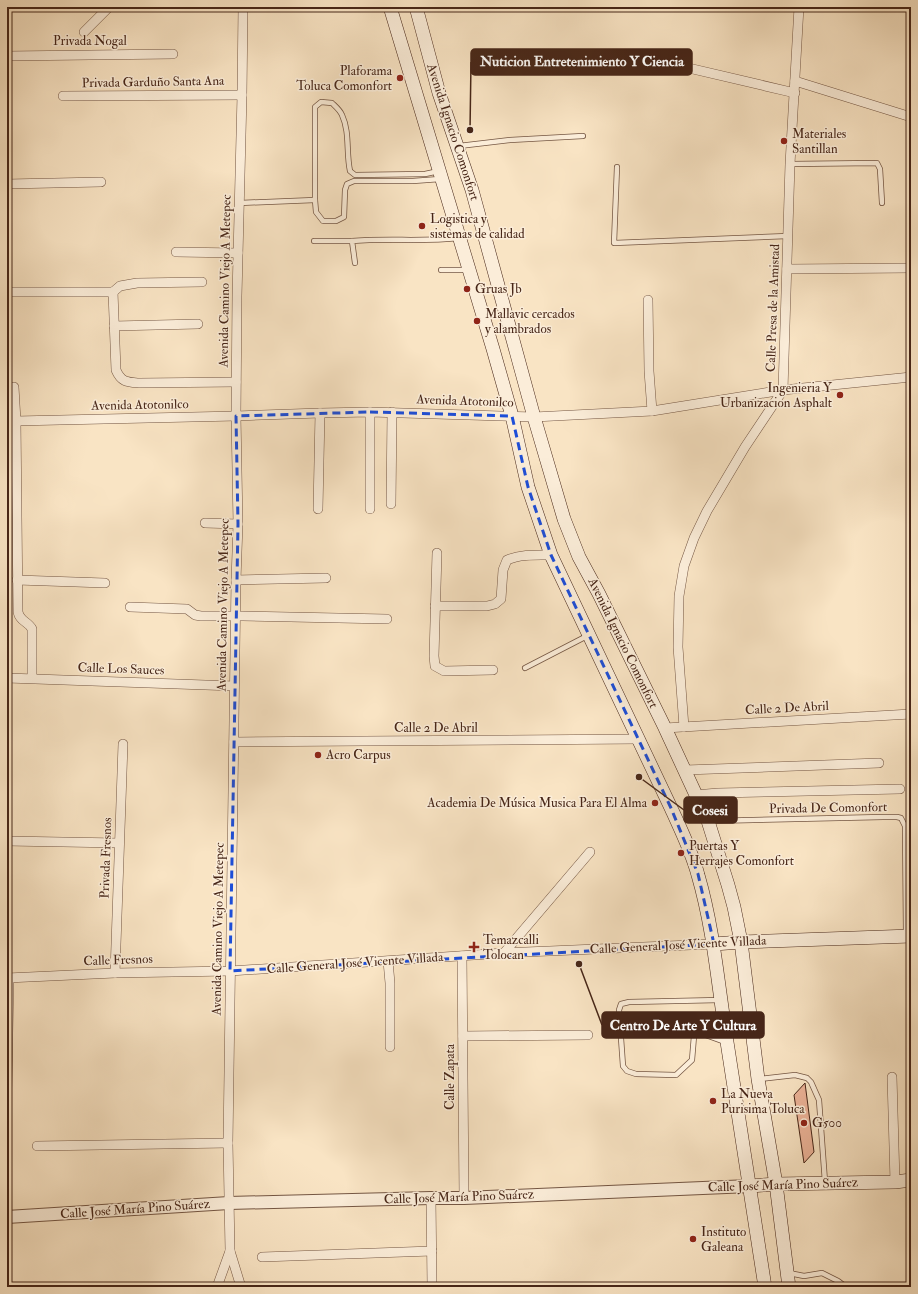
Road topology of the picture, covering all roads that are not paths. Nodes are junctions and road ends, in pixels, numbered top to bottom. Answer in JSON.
{"nodes":[{"id":1,"x":109,"y":7,"type":"edge"},
{"id":2,"x":243,"y":7,"type":"edge"},
{"id":3,"x":390,"y":7,"type":"edge"},
{"id":4,"x":416,"y":7,"type":"edge"},
{"id":5,"x":799,"y":7,"type":"edge"},
{"id":6,"x":84,"y":32,"type":"dead end"},
{"id":7,"x":173,"y":54,"type":"dead end"},
{"id":8,"x":633,"y":55,"type":"dead end"},
{"id":9,"x":7,"y":56,"type":"edge"},
{"id":10,"x":795,"y":81,"type":"junction"},
{"id":11,"x":795,"y":93,"type":"junction"},
{"id":12,"x":242,"y":95,"type":"junction"},
{"id":13,"x":63,"y":96,"type":"dead end"},
{"id":14,"x":911,"y":117,"type":"edge"},
{"id":15,"x":583,"y":136,"type":"dead end"},
{"id":16,"x":457,"y":146,"type":"junction"},
{"id":17,"x":790,"y":164,"type":"junction"},
{"id":18,"x":617,"y":166,"type":"dead end"},
{"id":19,"x":440,"y":175,"type":"junction"},
{"id":20,"x":101,"y":182,"type":"dead end"},
{"id":21,"x":7,"y":184,"type":"edge"},
{"id":22,"x":315,"y":200,"type":"junction"},
{"id":23,"x":240,"y":203,"type":"junction"},
{"id":24,"x":882,"y":203,"type":"dead end"},
{"id":25,"x":788,"y":236,"type":"junction"},
{"id":26,"x":460,"y":238,"type":"junction"},
{"id":27,"x":314,"y":241,"type":"dead end"},
{"id":28,"x":352,"y":241,"type":"junction"},
{"id":29,"x":176,"y":252,"type":"dead end"},
{"id":30,"x":238,"y":253,"type":"junction"},
{"id":31,"x":355,"y":264,"type":"dead end"},
{"id":32,"x":911,"y":268,"type":"edge"},
{"id":33,"x":787,"y":269,"type":"junction"},
{"id":34,"x":441,"y":270,"type":"dead end"},
{"id":35,"x":470,"y":270,"type":"junction"},
{"id":36,"x":202,"y":282,"type":"dead end"},
{"id":37,"x":7,"y":292,"type":"edge"},
{"id":38,"x":112,"y":292,"type":"junction"},
{"id":39,"x":648,"y":300,"type":"dead end"},
{"id":40,"x":198,"y":324,"type":"dead end"},
{"id":41,"x":114,"y":326,"type":"junction"},
{"id":42,"x":911,"y":377,"type":"edge"},
{"id":43,"x":236,"y":382,"type":"junction"},
{"id":44,"x":14,"y":387,"type":"dead end"},
{"id":45,"x":782,"y":390,"type":"junction"},
{"id":46,"x":652,"y":411,"type":"junction"},
{"id":47,"x":370,"y":412,"type":"junction"},
{"id":48,"x":392,"y":412,"type":"junction"},
{"id":49,"x":320,"y":413,"type":"junction"},
{"id":50,"x":236,"y":416,"type":"junction"},
{"id":51,"x":512,"y":416,"type":"junction"},
{"id":52,"x":534,"y":417,"type":"junction"},
{"id":53,"x":16,"y":421,"type":"junction"},
{"id":54,"x":391,"y":504,"type":"dead end"},
{"id":55,"x":318,"y":508,"type":"dead end"},
{"id":56,"x":370,"y":509,"type":"dead end"},
{"id":57,"x":205,"y":523,"type":"dead end"},
{"id":58,"x":238,"y":524,"type":"junction"},
{"id":59,"x":437,"y":553,"type":"dead end"},
{"id":60,"x":551,"y":555,"type":"junction"},
{"id":61,"x":326,"y":578,"type":"dead end"},
{"id":62,"x":17,"y":580,"type":"junction"},
{"id":63,"x":236,"y":580,"type":"junction"},
{"id":64,"x":105,"y":583,"type":"dead end"},
{"id":65,"x":435,"y":606,"type":"junction"},
{"id":66,"x":130,"y":607,"type":"dead end"},
{"id":67,"x":236,"y":616,"type":"junction"},
{"id":68,"x":386,"y":618,"type":"dead end"},
{"id":69,"x":589,"y":635,"type":"junction"},
{"id":70,"x":525,"y":668,"type":"dead end"},
{"id":71,"x":493,"y":670,"type":"dead end"},
{"id":72,"x":7,"y":678,"type":"edge"},
{"id":73,"x":32,"y":678,"type":"junction"},
{"id":74,"x":234,"y":686,"type":"junction"},
{"id":75,"x":911,"y":714,"type":"edge"},
{"id":76,"x":684,"y":727,"type":"junction"},
{"id":77,"x":665,"y":728,"type":"junction"},
{"id":78,"x":639,"y":739,"type":"junction"},
{"id":79,"x":234,"y":742,"type":"junction"},
{"id":80,"x":123,"y":744,"type":"dead end"},
{"id":81,"x":879,"y":763,"type":"dead end"},
{"id":82,"x":685,"y":770,"type":"junction"},
{"id":83,"x":900,"y":789,"type":"dead end"},
{"id":84,"x":695,"y":794,"type":"junction"},
{"id":85,"x":708,"y":821,"type":"junction"},
{"id":86,"x":7,"y":841,"type":"edge"},
{"id":87,"x":119,"y":843,"type":"junction"},
{"id":88,"x":590,"y":852,"type":"dead end"},
{"id":89,"x":908,"y":936,"type":"edge"},
{"id":90,"x":740,"y":942,"type":"junction"},
{"id":91,"x":714,"y":944,"type":"junction"},
{"id":92,"x":504,"y":954,"type":"junction"},
{"id":93,"x":462,"y":956,"type":"junction"},
{"id":94,"x":388,"y":961,"type":"junction"},
{"id":95,"x":230,"y":971,"type":"junction"},
{"id":96,"x":116,"y":973,"type":"junction"},
{"id":97,"x":8,"y":978,"type":"edge"},
{"id":98,"x":721,"y":1005,"type":"junction"},
{"id":99,"x":700,"y":1033,"type":"junction"},
{"id":100,"x":588,"y":1035,"type":"dead end"},
{"id":101,"x":463,"y":1036,"type":"junction"},
{"id":102,"x":727,"y":1043,"type":"junction"},
{"id":103,"x":390,"y":1047,"type":"dead end"},
{"id":104,"x":892,"y":1076,"type":"dead end"},
{"id":105,"x":758,"y":1079,"type":"junction"},
{"id":106,"x":7,"y":1089,"type":"edge"},
{"id":107,"x":228,"y":1143,"type":"junction"},
{"id":108,"x":37,"y":1146,"type":"dead end"},
{"id":109,"x":911,"y":1180,"type":"edge"},
{"id":110,"x":895,"y":1182,"type":"junction"},
{"id":111,"x":776,"y":1184,"type":"junction"},
{"id":112,"x":825,"y":1184,"type":"junction"},
{"id":113,"x":750,"y":1186,"type":"junction"},
{"id":114,"x":431,"y":1198,"type":"junction"},
{"id":115,"x":464,"y":1198,"type":"junction"},
{"id":116,"x":229,"y":1203,"type":"junction"},
{"id":117,"x":7,"y":1217,"type":"edge"},
{"id":118,"x":230,"y":1251,"type":"junction"},
{"id":119,"x":432,"y":1251,"type":"junction"},
{"id":120,"x":262,"y":1257,"type":"dead end"},
{"id":121,"x":787,"y":1273,"type":"junction"},
{"id":122,"x":217,"y":1287,"type":"edge"},
{"id":123,"x":241,"y":1287,"type":"edge"},
{"id":124,"x":432,"y":1287,"type":"edge"},
{"id":125,"x":765,"y":1287,"type":"edge"},
{"id":126,"x":788,"y":1287,"type":"edge"},
{"id":127,"x":846,"y":1287,"type":"edge"},
{"id":128,"x":880,"y":1287,"type":"edge"},
{"id":129,"x":906,"y":1287,"type":"edge"}],
"edges":[{"from":1,"to":6,"type":"street"},
{"from":2,"to":12,"type":"street","name":"Avenida Camino Viejo A Metepec"},
{"from":3,"to":19,"type":"main road","name":"Avenida Ignacio Comonfort"},
{"from":4,"to":16,"type":"main road","name":"Avenida Ignacio Comonfort"},
{"from":5,"to":10,"type":"street","name":"Calle Presa de la Amistad"},
{"from":7,"to":9,"type":"street","name":"Privada Nogal"},
{"from":8,"to":11,"type":"street"},
{"from":10,"to":11,"type":"street","name":"Calle Presa de la Amistad"},
{"from":10,"to":14,"type":"street"},
{"from":11,"to":17,"type":"street","name":"Calle Presa de la Amistad"},
{"from":12,"to":13,"type":"street","name":"Privada Garduño Santa Ana"},
{"from":12,"to":23,"type":"street","name":"Avenida Camino Viejo A Metepec"},
{"from":15,"to":16,"type":"lane"},
{"from":16,"to":52,"type":"main road","name":"Avenida Ignacio Comonfort"},
{"from":17,"to":24,"type":"lane"},
{"from":17,"to":25,"type":"street","name":"Calle Presa de la Amistad"},
{"from":18,"to":25,"type":"lane"},
{"from":19,"to":22,"type":"lane"},
{"from":19,"to":22,"type":"lane"},
{"from":19,"to":26,"type":"main road","name":"Avenida Ignacio Comonfort"},
{"from":20,"to":21,"type":"street"},
{"from":22,"to":23,"type":"lane"},
{"from":23,"to":30,"type":"street","name":"Avenida Camino Viejo A Metepec"},
{"from":25,"to":33,"type":"street","name":"Calle Presa de la Amistad"},
{"from":26,"to":28,"type":"lane"},
{"from":26,"to":35,"type":"main road","name":"Avenida Ignacio Comonfort"},
{"from":27,"to":28,"type":"lane"},
{"from":28,"to":31,"type":"lane"},
{"from":29,"to":30,"type":"street"},
{"from":30,"to":43,"type":"street","name":"Avenida Camino Viejo A Metepec"},
{"from":32,"to":33,"type":"street"},
{"from":33,"to":45,"type":"street","name":"Calle Presa de la Amistad"},
{"from":34,"to":35,"type":"lane"},
{"from":35,"to":51,"type":"main road","name":"Avenida Ignacio Comonfort"},
{"from":36,"to":38,"type":"street"},
{"from":37,"to":38,"type":"street"},
{"from":38,"to":41,"type":"street"},
{"from":39,"to":46,"type":"street"},
{"from":40,"to":41,"type":"street"},
{"from":41,"to":43,"type":"street"},
{"from":42,"to":45,"type":"street","name":"Avenida Atotonilco"},
{"from":43,"to":50,"type":"street","name":"Avenida Camino Viejo A Metepec"},
{"from":44,"to":53,"type":"street"},
{"from":45,"to":46,"type":"street","name":"Avenida Atotonilco"},
{"from":45,"to":76,"type":"street","name":"Calle Presa de la Amistad"},
{"from":46,"to":52,"type":"street","name":"Avenida Atotonilco"},
{"from":47,"to":48,"type":"street","name":"Avenida Atotonilco"},
{"from":47,"to":49,"type":"street","name":"Avenida Atotonilco"},
{"from":47,"to":56,"type":"street"},
{"from":48,"to":51,"type":"street","name":"Avenida Atotonilco"},
{"from":48,"to":54,"type":"street"},
{"from":49,"to":50,"type":"street","name":"Avenida Atotonilco"},
{"from":49,"to":55,"type":"street"},
{"from":50,"to":53,"type":"street","name":"Avenida Atotonilco"},
{"from":50,"to":58,"type":"street","name":"Avenida Camino Viejo A Metepec"},
{"from":51,"to":52,"type":"street","name":"Avenida Atotonilco"},
{"from":51,"to":60,"type":"main road","name":"Avenida Ignacio Comonfort"},
{"from":52,"to":77,"type":"main road","name":"Avenida Ignacio Comonfort"},
{"from":53,"to":62,"type":"street"},
{"from":57,"to":58,"type":"street"},
{"from":58,"to":63,"type":"street","name":"Avenida Camino Viejo A Metepec"},
{"from":59,"to":65,"type":"street"},
{"from":60,"to":65,"type":"street"},
{"from":60,"to":69,"type":"main road","name":"Avenida Ignacio Comonfort"},
{"from":61,"to":63,"type":"street"},
{"from":62,"to":64,"type":"street"},
{"from":62,"to":73,"type":"street"},
{"from":63,"to":67,"type":"street","name":"Avenida Camino Viejo A Metepec"},
{"from":65,"to":71,"type":"street"},
{"from":66,"to":67,"type":"street"},
{"from":67,"to":68,"type":"street"},
{"from":67,"to":74,"type":"street","name":"Avenida Camino Viejo A Metepec"},
{"from":69,"to":70,"type":"lane"},
{"from":69,"to":78,"type":"main road","name":"Avenida Ignacio Comonfort"},
{"from":72,"to":73,"type":"street","name":"Calle Los Sauces"},
{"from":73,"to":74,"type":"street","name":"Calle Los Sauces"},
{"from":74,"to":79,"type":"street","name":"Avenida Camino Viejo A Metepec"},
{"from":75,"to":76,"type":"street","name":"Calle 2 De Abril"},
{"from":76,"to":77,"type":"street","name":"Calle 2 De Abril"},
{"from":77,"to":82,"type":"main road","name":"Avenida Ignacio Comonfort"},
{"from":78,"to":79,"type":"street","name":"Calle 2 De Abril"},
{"from":78,"to":91,"type":"main road","name":"Avenida Ignacio Comonfort"},
{"from":79,"to":95,"type":"street","name":"Avenida Camino Viejo A Metepec"},
{"from":80,"to":87,"type":"street","name":"Privada Fresnos"},
{"from":81,"to":82,"type":"street"},
{"from":82,"to":84,"type":"main road","name":"Avenida Ignacio Comonfort"},
{"from":83,"to":84,"type":"street"},
{"from":84,"to":85,"type":"main road","name":"Avenida Ignacio Comonfort"},
{"from":85,"to":89,"type":"lane","name":"Privada De Comonfort"},
{"from":85,"to":90,"type":"main road","name":"Avenida Ignacio Comonfort"},
{"from":86,"to":87,"type":"street"},
{"from":87,"to":96,"type":"street","name":"Privada Fresnos"},
{"from":88,"to":92,"type":"street"},
{"from":89,"to":90,"type":"main road","name":"Calle General José Vicente Villada"},
{"from":90,"to":91,"type":"main road","name":"Calle General José Vicente Villada"},
{"from":90,"to":105,"type":"main road","name":"Avenida Ignacio Comonfort"},
{"from":91,"to":92,"type":"street","name":"Calle General José Vicente Villada"},
{"from":91,"to":98,"type":"main road","name":"Avenida Ignacio Comonfort"},
{"from":92,"to":93,"type":"street","name":"Calle General José Vicente Villada"},
{"from":93,"to":94,"type":"street","name":"Calle General José Vicente Villada"},
{"from":93,"to":101,"type":"street","name":"Calle Zapata"},
{"from":94,"to":95,"type":"street","name":"Calle General José Vicente Villada"},
{"from":94,"to":103,"type":"street"},
{"from":95,"to":96,"type":"street","name":"Calle Fresnos"},
{"from":95,"to":107,"type":"street","name":"Avenida Camino Viejo A Metepec"},
{"from":96,"to":97,"type":"street","name":"Calle Fresnos"},
{"from":97,"to":106,"type":"street"},
{"from":98,"to":99,"type":"lane"},
{"from":98,"to":99,"type":"lane"},
{"from":98,"to":102,"type":"main road","name":"Avenida Ignacio Comonfort"},
{"from":99,"to":102,"type":"lane"},
{"from":100,"to":101,"type":"street"},
{"from":101,"to":115,"type":"street","name":"Calle Zapata"},
{"from":102,"to":113,"type":"main road","name":"Avenida Ignacio Comonfort"},
{"from":104,"to":110,"type":"street"},
{"from":105,"to":111,"type":"main road","name":"Avenida Ignacio Comonfort"},
{"from":105,"to":112,"type":"lane"},
{"from":107,"to":108,"type":"street"},
{"from":107,"to":116,"type":"street","name":"Avenida Camino Viejo A Metepec"},
{"from":109,"to":110,"type":"main road","name":"Calle José María Pino Suárez"},
{"from":110,"to":112,"type":"main road","name":"Calle José María Pino Suárez"},
{"from":111,"to":112,"type":"main road","name":"Calle José María Pino Suárez"},
{"from":111,"to":113,"type":"main road","name":"Calle José María Pino Suárez"},
{"from":111,"to":121,"type":"main road","name":"Avenida Ignacio Comonfort"},
{"from":113,"to":115,"type":"street","name":"Calle José María Pino Suárez"},
{"from":113,"to":125,"type":"main road","name":"Avenida Ignacio Comonfort"},
{"from":114,"to":115,"type":"street","name":"Calle José María Pino Suárez"},
{"from":114,"to":116,"type":"street","name":"Calle José María Pino Suárez"},
{"from":114,"to":119,"type":"street"},
{"from":116,"to":117,"type":"street","name":"Calle José María Pino Suárez"},
{"from":116,"to":118,"type":"street","name":"Avenida Camino Viejo A Metepec"},
{"from":118,"to":122,"type":"street"},
{"from":118,"to":123,"type":"street"},
{"from":119,"to":120,"type":"street"},
{"from":119,"to":124,"type":"street"},
{"from":121,"to":126,"type":"main road","name":"Avenida Ignacio Comonfort"},
{"from":121,"to":127,"type":"lane"},
{"from":128,"to":129,"type":"lane"}]}
